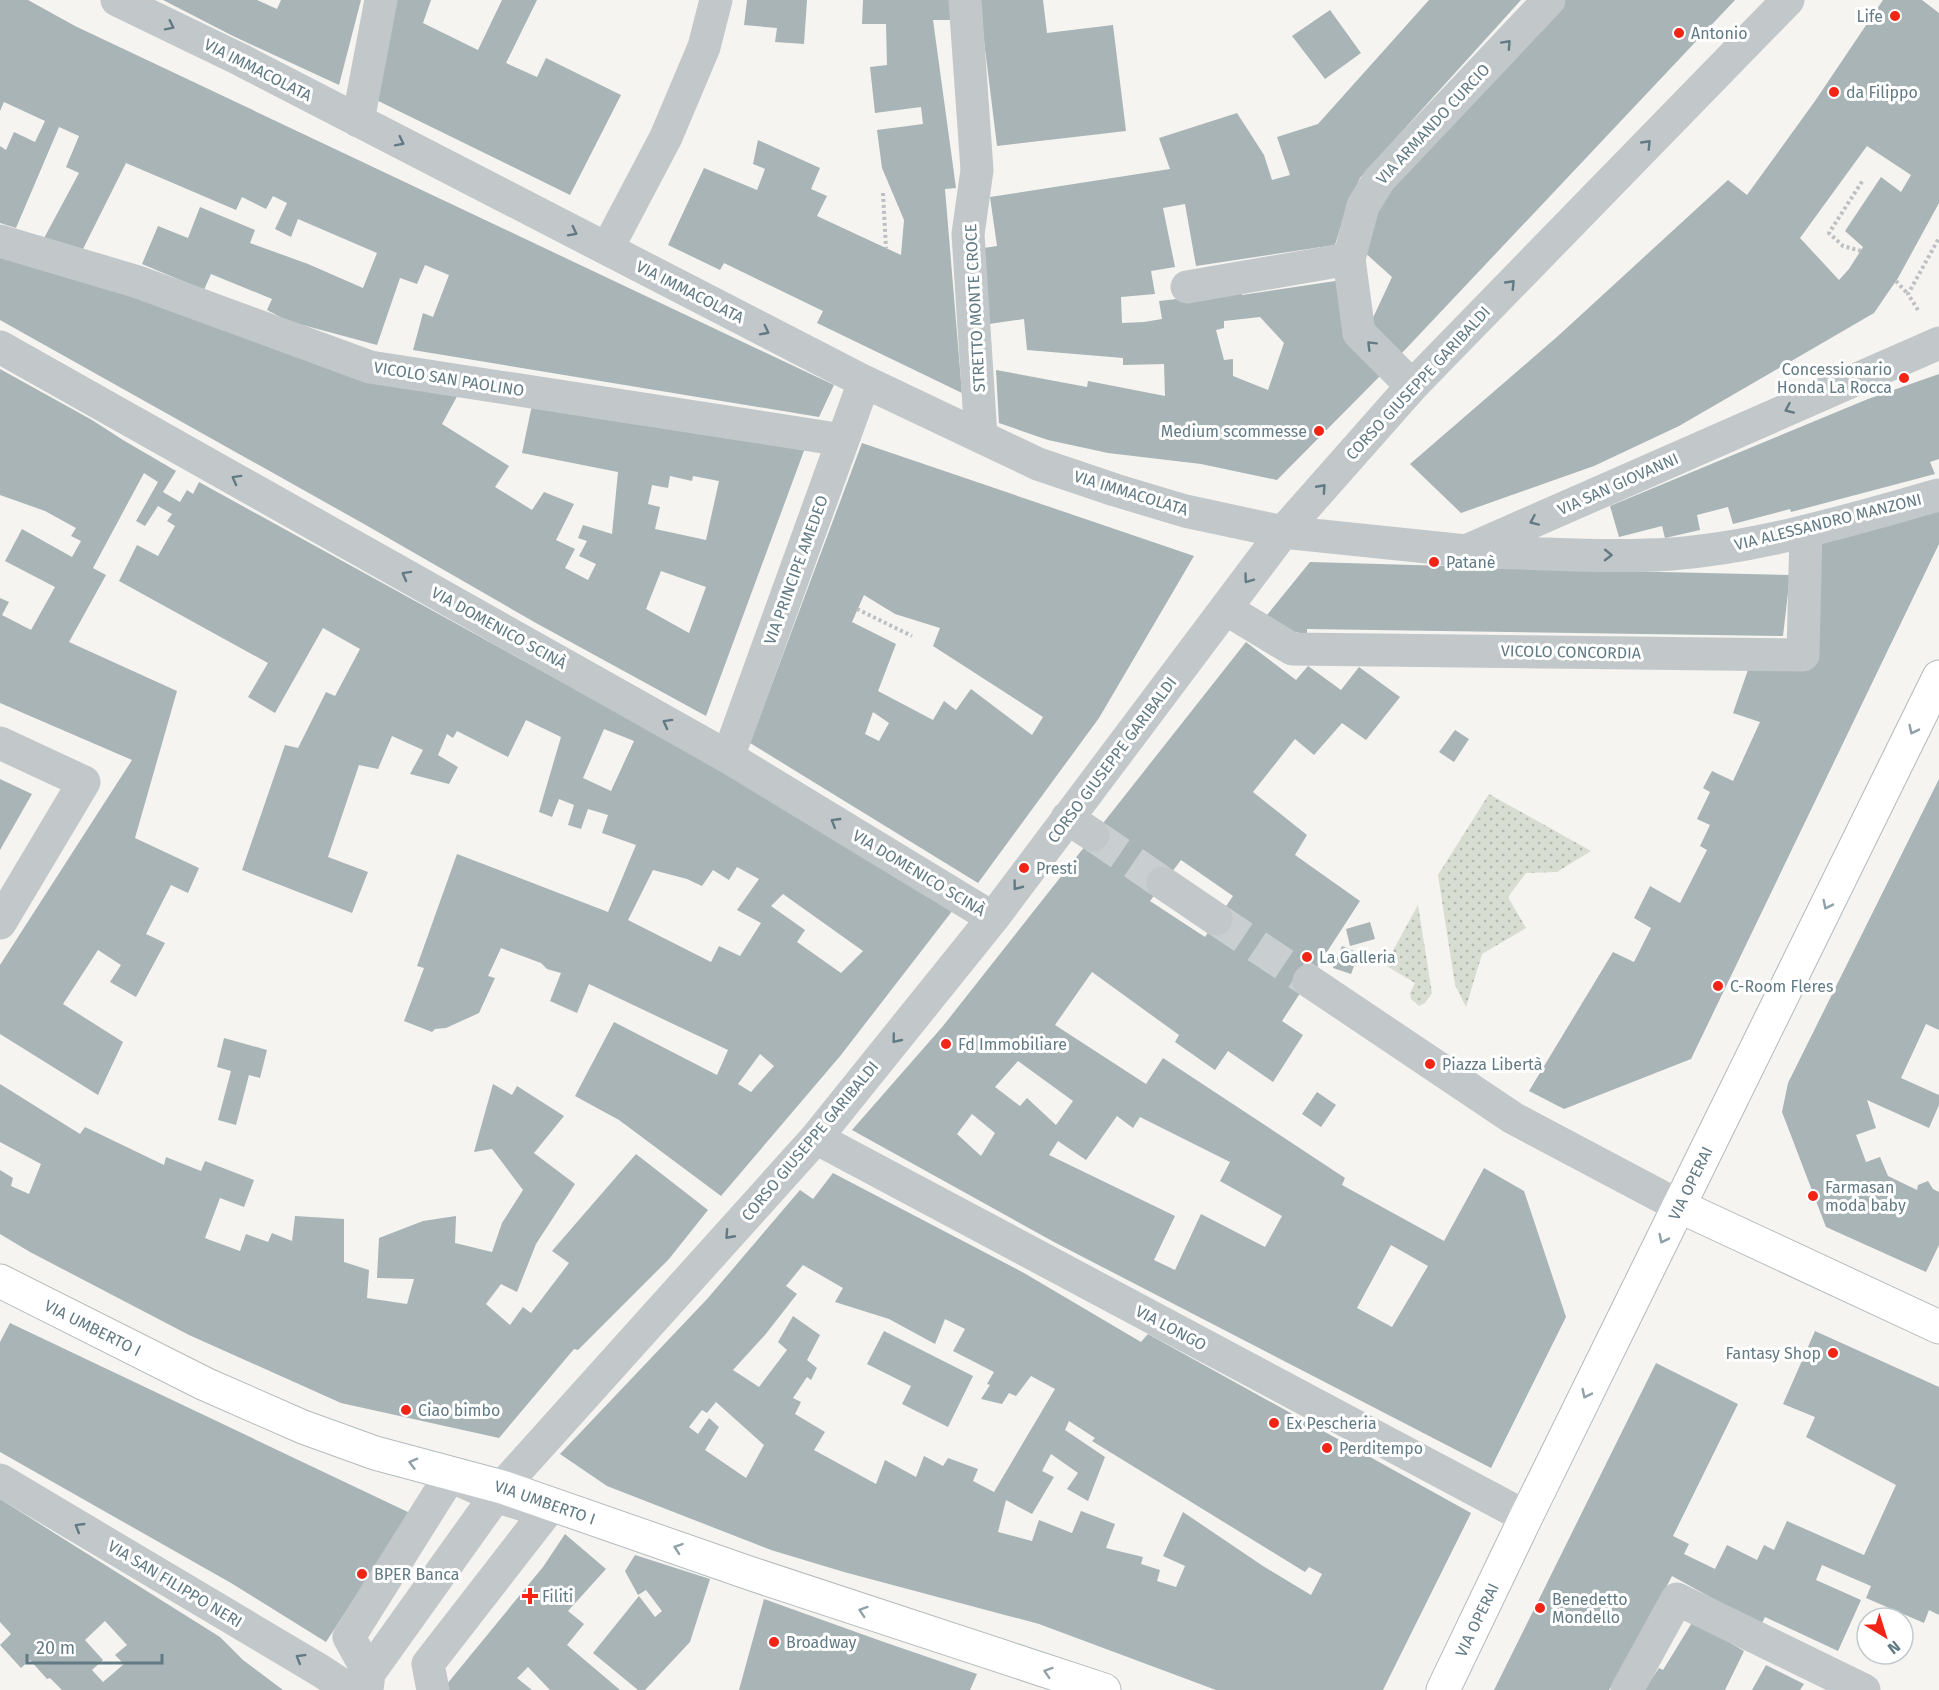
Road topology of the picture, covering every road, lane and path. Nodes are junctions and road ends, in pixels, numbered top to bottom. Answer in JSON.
{"nodes":[{"id":1,"x":117,"y":0,"type":"edge"},
{"id":2,"x":381,"y":0,"type":"edge"},
{"id":3,"x":716,"y":0,"type":"edge"},
{"id":4,"x":965,"y":0,"type":"edge"},
{"id":5,"x":1788,"y":0,"type":"edge"},
{"id":6,"x":1548,"y":1,"type":"edge"},
{"id":7,"x":358,"y":121,"type":"junction"},
{"id":8,"x":1863,"y":180,"type":"dead end"},
{"id":9,"x":883,"y":193,"type":"dead end"},
{"id":10,"x":1939,"y":238,"type":"edge"},
{"id":11,"x":0,"y":241,"type":"edge"},
{"id":12,"x":886,"y":248,"type":"dead end"},
{"id":13,"x":607,"y":249,"type":"junction"},
{"id":14,"x":1861,"y":251,"type":"dead end"},
{"id":15,"x":1349,"y":259,"type":"junction"},
{"id":16,"x":1896,"y":282,"type":"dead end"},
{"id":17,"x":1187,"y":287,"type":"dead end"},
{"id":18,"x":1908,"y":294,"type":"junction"},
{"id":19,"x":1938,"y":343,"type":"edge"},
{"id":20,"x":0,"y":347,"type":"edge"},
{"id":21,"x":864,"y":382,"type":"junction"},
{"id":22,"x":1412,"y":386,"type":"junction"},
{"id":23,"x":981,"y":437,"type":"junction"},
{"id":24,"x":843,"y":440,"type":"junction"},
{"id":25,"x":1939,"y":495,"type":"edge"},
{"id":26,"x":1806,"y":531,"type":"junction"},
{"id":27,"x":1283,"y":532,"type":"junction"},
{"id":28,"x":1466,"y":551,"type":"junction"},
{"id":29,"x":857,"y":609,"type":"dead end"},
{"id":30,"x":1226,"y":609,"type":"junction"},
{"id":31,"x":912,"y":636,"type":"dead end"},
{"id":32,"x":1939,"y":677,"type":"edge"},
{"id":33,"x":0,"y":743,"type":"edge"},
{"id":34,"x":728,"y":757,"type":"junction"},
{"id":35,"x":1163,"y":883,"type":"tunnel mouth"},
{"id":36,"x":993,"y":918,"type":"junction"},
{"id":37,"x":1216,"y":919,"type":"tunnel mouth"},
{"id":38,"x":0,"y":923,"type":"edge"},
{"id":39,"x":1309,"y":981,"type":"tunnel mouth"},
{"id":40,"x":816,"y":1138,"type":"junction"},
{"id":41,"x":1679,"y":1206,"type":"junction"},
{"id":42,"x":0,"y":1281,"type":"edge"},
{"id":43,"x":1939,"y":1327,"type":"edge"},
{"id":44,"x":0,"y":1480,"type":"edge"},
{"id":45,"x":499,"y":1491,"type":"junction"},
{"id":46,"x":1526,"y":1517,"type":"junction"},
{"id":47,"x":361,"y":1686,"type":"edge"},
{"id":48,"x":433,"y":1690,"type":"edge"},
{"id":49,"x":1104,"y":1690,"type":"edge"},
{"id":50,"x":1443,"y":1690,"type":"edge"},
{"id":51,"x":1627,"y":1690,"type":"edge"},
{"id":52,"x":1864,"y":1690,"type":"edge"}],
"edges":[{"from":1,"to":7,"type":"street","name":"VIA IMMACOLATA","one_way":true},
{"from":2,"to":7,"type":"street"},
{"from":3,"to":13,"type":"street"},
{"from":4,"to":23,"type":"street","name":"STRETTO MONTE CROCE"},
{"from":22,"to":5,"type":"street","name":"CORSO GIUSEPPE GARIBALDI","one_way":true},
{"from":15,"to":6,"type":"street","name":"VIA ARMANDO CURCIO","one_way":true},
{"from":7,"to":13,"type":"street","name":"VIA IMMACOLATA","one_way":true},
{"from":8,"to":14,"type":"path"},
{"from":9,"to":12,"type":"path"},
{"from":10,"to":18,"type":"path"},
{"from":11,"to":24,"type":"street","name":"VICOLO SAN PAOLINO"},
{"from":13,"to":21,"type":"street","name":"VIA IMMACOLATA","one_way":true},
{"from":15,"to":17,"type":"street"},
{"from":22,"to":15,"type":"street","name":"VIA ARMANDO CURCIO","one_way":true},
{"from":16,"to":18,"type":"path"},
{"from":18,"to":19,"type":"path"},
{"from":19,"to":28,"type":"street","name":"VIA SAN GIOVANNI","one_way":true},
{"from":34,"to":20,"type":"street","name":"VIA DOMENICO SCINÀ","one_way":true},
{"from":21,"to":23,"type":"street","name":"VIA IMMACOLATA"},
{"from":21,"to":24,"type":"street","name":"VIA PRINCIPE AMEDEO"},
{"from":27,"to":22,"type":"street","name":"CORSO GIUSEPPE GARIBALDI","one_way":true},
{"from":23,"to":27,"type":"street","name":"VIA IMMACOLATA"},
{"from":24,"to":34,"type":"street","name":"VIA PRINCIPE AMEDEO"},
{"from":25,"to":26,"type":"street","name":"VIA ALESSANDRO MANZONI"},
{"from":28,"to":26,"type":"street","name":"VIA ALESSANDRO MANZONI","one_way":true},
{"from":26,"to":30,"type":"street","name":"VICOLO CONCORDIA"},
{"from":27,"to":28,"type":"street","name":"VIA SAN GIOVANNI"},
{"from":27,"to":30,"type":"street","name":"CORSO GIUSEPPE GARIBALDI","one_way":true},
{"from":29,"to":31,"type":"path"},
{"from":30,"to":36,"type":"street","name":"CORSO GIUSEPPE GARIBALDI","one_way":true},
{"from":32,"to":41,"type":"street","name":"VIA OPERAI","one_way":true},
{"from":33,"to":38,"type":"street"},
{"from":36,"to":34,"type":"street","name":"VIA DOMENICO SCINÀ","one_way":true},
{"from":35,"to":37,"type":"street"},
{"from":36,"to":40,"type":"street","name":"CORSO GIUSEPPE GARIBALDI","one_way":true},
{"from":39,"to":41,"type":"street"},
{"from":40,"to":45,"type":"street","name":"CORSO GIUSEPPE GARIBALDI","one_way":true},
{"from":40,"to":46,"type":"street","name":"VIA LONGO"},
{"from":41,"to":43,"type":"street"},
{"from":41,"to":46,"type":"street","name":"VIA OPERAI","one_way":true},
{"from":45,"to":42,"type":"street","name":"VIA UMBERTO I","one_way":true},
{"from":47,"to":44,"type":"street","name":"VIA SAN FILIPPO NERI","one_way":true},
{"from":45,"to":47,"type":"street","name":"CORSO GIUSEPPE GARIBALDI"},
{"from":45,"to":47,"type":"street"},
{"from":45,"to":48,"type":"street"},
{"from":49,"to":45,"type":"street","name":"VIA UMBERTO I","one_way":true},
{"from":46,"to":50,"type":"street","name":"VIA OPERAI"},
{"from":51,"to":52,"type":"street"}]}
